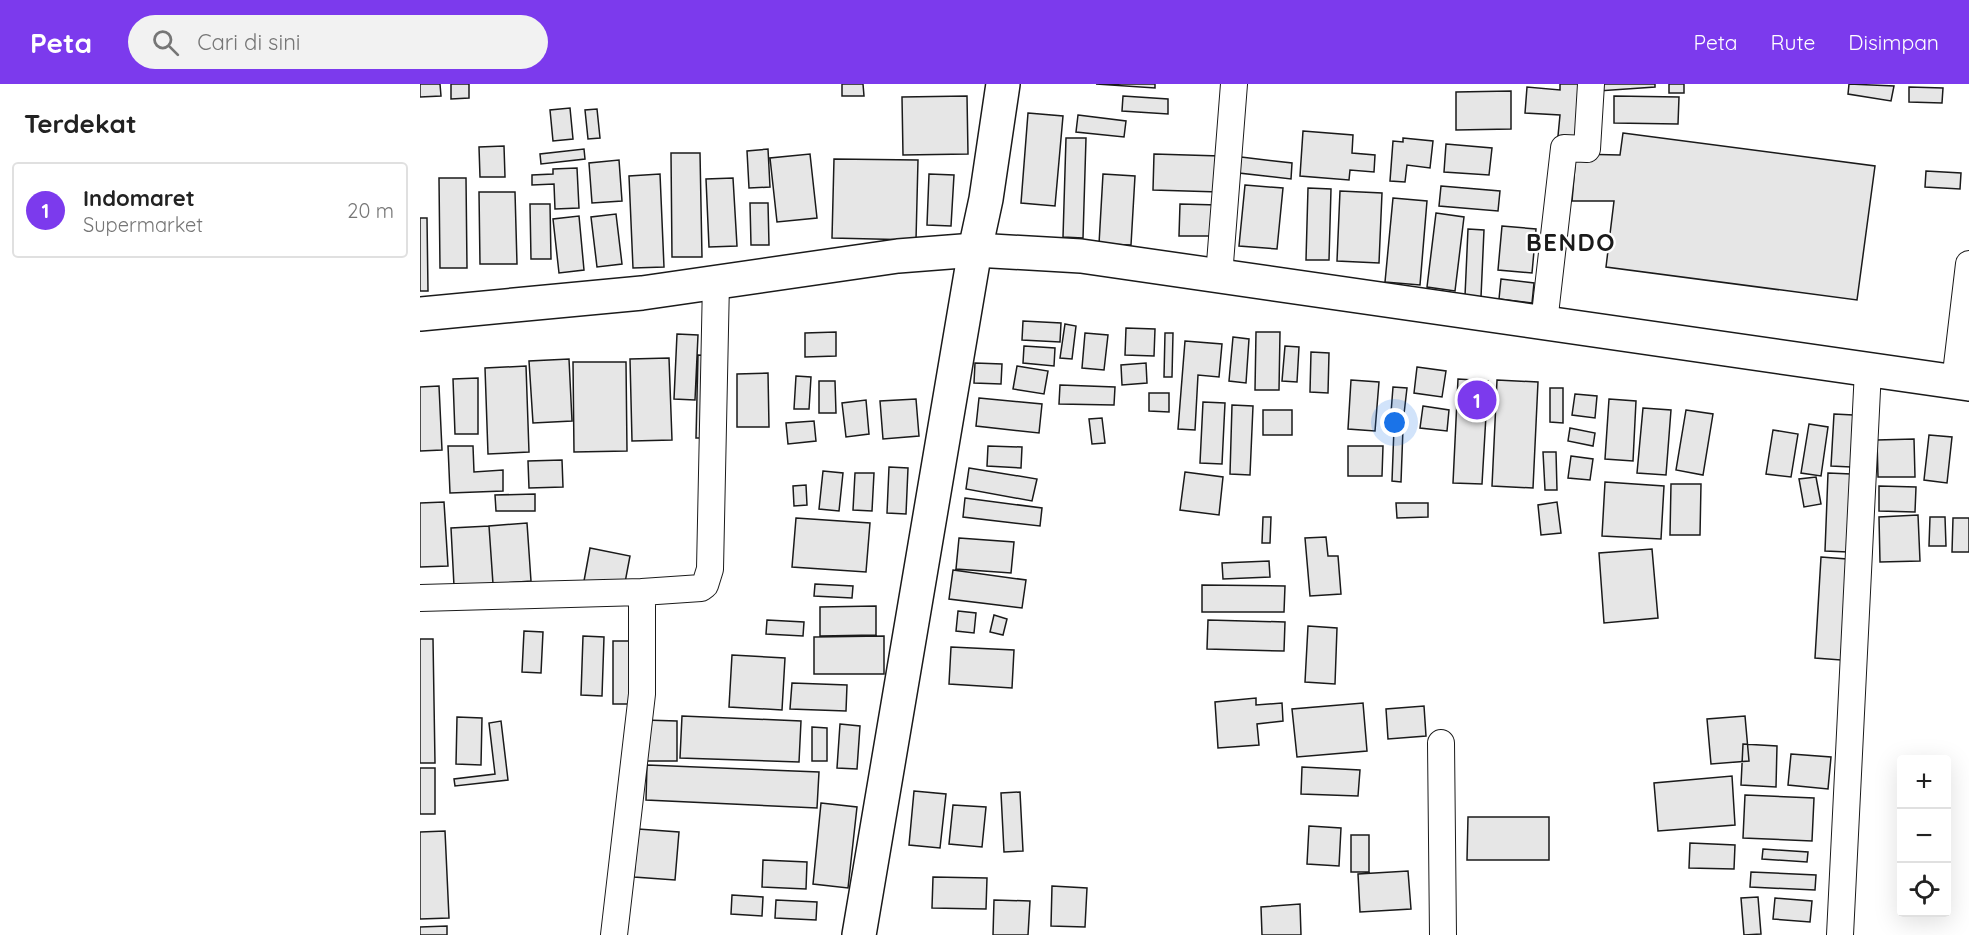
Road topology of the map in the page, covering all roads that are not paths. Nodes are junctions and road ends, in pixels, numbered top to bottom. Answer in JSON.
{"nodes":[{"id":1,"x":1003,"y":84,"type":"edge"},
{"id":2,"x":1234,"y":84,"type":"edge"},
{"id":3,"x":1591,"y":84,"type":"edge"},
{"id":4,"x":975,"y":250,"type":"junction"},
{"id":5,"x":1969,"y":264,"type":"edge"},
{"id":6,"x":1219,"y":276,"type":"junction"},
{"id":7,"x":716,"y":282,"type":"junction"},
{"id":8,"x":420,"y":314,"type":"edge"},
{"id":9,"x":1544,"y":323,"type":"junction"},
{"id":10,"x":1868,"y":370,"type":"junction"},
{"id":11,"x":1962,"y":383,"type":"edge"},
{"id":12,"x":642,"y":592,"type":"junction"},
{"id":13,"x":420,"y":598,"type":"edge"},
{"id":14,"x":1441,"y":743,"type":"dead end"},
{"id":15,"x":614,"y":935,"type":"edge"},
{"id":16,"x":859,"y":935,"type":"edge"},
{"id":17,"x":1443,"y":935,"type":"edge"},
{"id":18,"x":1840,"y":935,"type":"edge"}],
"edges":[{"from":1,"to":4,"type":"main road"},
{"from":2,"to":6,"type":"street"},
{"from":3,"to":9,"type":"street"},
{"from":4,"to":6,"type":"main road"},
{"from":4,"to":7,"type":"main road"},
{"from":4,"to":16,"type":"main road"},
{"from":5,"to":11,"type":"street"},
{"from":6,"to":9,"type":"main road"},
{"from":7,"to":8,"type":"main road"},
{"from":7,"to":12,"type":"street"},
{"from":9,"to":10,"type":"main road"},
{"from":10,"to":11,"type":"main road"},
{"from":10,"to":18,"type":"street"},
{"from":12,"to":13,"type":"street"},
{"from":12,"to":15,"type":"street"},
{"from":14,"to":17,"type":"street"}]}
